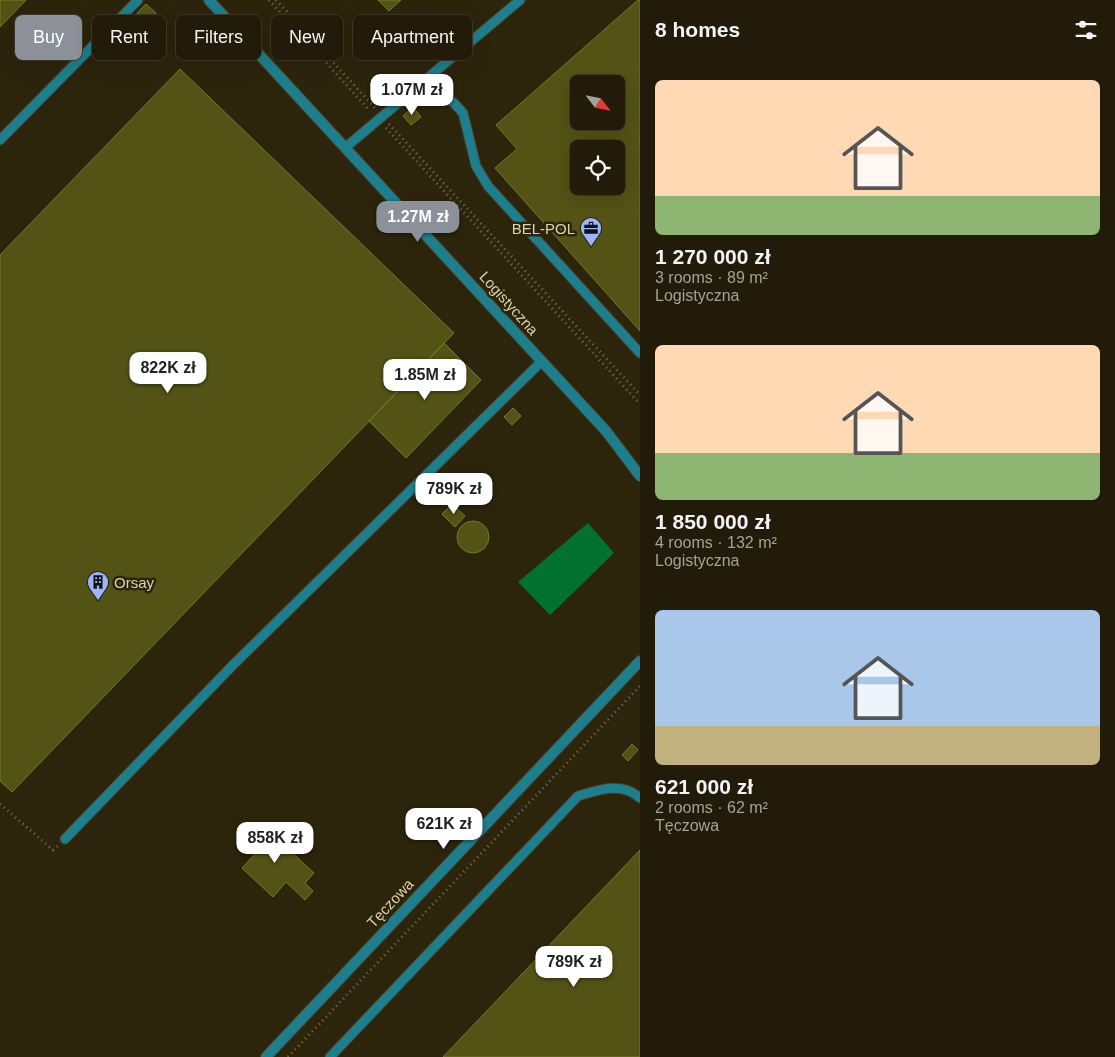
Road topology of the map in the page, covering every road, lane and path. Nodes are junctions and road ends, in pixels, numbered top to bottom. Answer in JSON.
{"nodes":[{"id":1,"x":138,"y":0,"type":"edge"},
{"id":2,"x":209,"y":0,"type":"edge"},
{"id":3,"x":269,"y":0,"type":"edge"},
{"id":4,"x":276,"y":0,"type":"edge"},
{"id":5,"x":520,"y":0,"type":"edge"},
{"id":6,"x":423,"y":83,"type":"junction"},
{"id":7,"x":380,"y":118,"type":"junction"},
{"id":8,"x":0,"y":140,"type":"edge"},
{"id":9,"x":346,"y":147,"type":"junction"},
{"id":10,"x":640,"y":353,"type":"edge"},
{"id":11,"x":542,"y":361,"type":"junction"},
{"id":12,"x":640,"y":395,"type":"edge"},
{"id":13,"x":640,"y":404,"type":"edge"},
{"id":14,"x":640,"y":476,"type":"edge"},
{"id":15,"x":640,"y":661,"type":"edge"},
{"id":16,"x":640,"y":686,"type":"edge"},
{"id":17,"x":640,"y":798,"type":"edge"},
{"id":18,"x":0,"y":804,"type":"edge"},
{"id":19,"x":65,"y":839,"type":"joint"},
{"id":20,"x":266,"y":1057,"type":"edge"},
{"id":21,"x":288,"y":1057,"type":"edge"},
{"id":22,"x":330,"y":1057,"type":"edge"}],
"edges":[{"from":1,"to":8,"type":"lane"},
{"from":2,"to":9,"type":"street","name":"Logistyczna"},
{"from":3,"to":7,"type":"path"},
{"from":4,"to":7,"type":"path"},
{"from":5,"to":6,"type":"lane"},
{"from":6,"to":7,"type":"lane"},
{"from":6,"to":10,"type":"lane"},
{"from":7,"to":9,"type":"lane"},
{"from":7,"to":12,"type":"path"},
{"from":7,"to":13,"type":"path"},
{"from":9,"to":11,"type":"street","name":"Logistyczna"},
{"from":11,"to":14,"type":"street","name":"Logistyczna"},
{"from":11,"to":19,"type":"lane"},
{"from":15,"to":20,"type":"street","name":"Tęczowa"},
{"from":16,"to":21,"type":"path"},
{"from":17,"to":22,"type":"lane"},
{"from":18,"to":19,"type":"path"}]}
